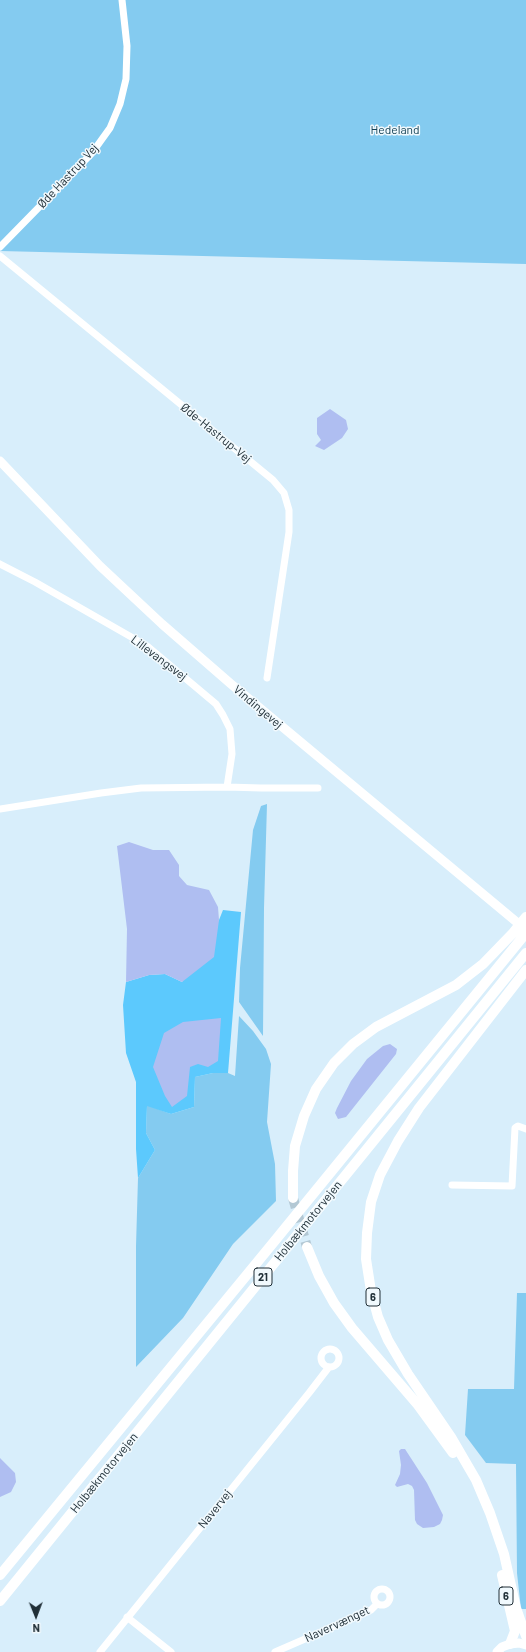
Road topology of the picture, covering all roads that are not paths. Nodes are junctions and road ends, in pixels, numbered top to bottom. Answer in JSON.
{"nodes":[{"id":1,"x":122,"y":0,"type":"edge"},
{"id":2,"x":0,"y":247,"type":"edge"},
{"id":3,"x":0,"y":256,"type":"edge"},
{"id":4,"x":0,"y":455,"type":"edge"},
{"id":5,"x":3,"y":464,"type":"edge"},
{"id":6,"x":0,"y":564,"type":"edge"},
{"id":7,"x":267,"y":678,"type":"dead end"},
{"id":8,"x":227,"y":787,"type":"junction"},
{"id":9,"x":318,"y":788,"type":"dead end"},
{"id":10,"x":0,"y":809,"type":"edge"},
{"id":11,"x":526,"y":917,"type":"edge"},
{"id":12,"x":526,"y":930,"type":"edge"},
{"id":13,"x":526,"y":933,"type":"edge"},
{"id":14,"x":526,"y":953,"type":"edge"},
{"id":15,"x":526,"y":970,"type":"edge"},
{"id":16,"x":526,"y":1129,"type":"edge"},
{"id":17,"x":452,"y":1186,"type":"dead end"},
{"id":18,"x":293,"y":1198,"type":"tunnel mouth"},
{"id":19,"x":307,"y":1247,"type":"tunnel mouth"},
{"id":20,"x":329,"y":1367,"type":"dead end"},
{"id":21,"x":0,"y":1575,"type":"edge"},
{"id":22,"x":0,"y":1601,"type":"edge"},
{"id":23,"x":377,"y":1604,"type":"dead end"},
{"id":24,"x":127,"y":1617,"type":"junction"},
{"id":25,"x":526,"y":1636,"type":"edge"},
{"id":26,"x":510,"y":1644,"type":"junction"},
{"id":27,"x":526,"y":1645,"type":"edge"},
{"id":28,"x":100,"y":1652,"type":"edge"},
{"id":29,"x":172,"y":1652,"type":"edge"},
{"id":30,"x":275,"y":1652,"type":"edge"},
{"id":31,"x":497,"y":1652,"type":"edge"}],
"edges":[{"from":1,"to":2,"type":"street","name":"Øde Hastrup Vej"},
{"from":3,"to":7,"type":"street","name":"Øde-Hastrup-Vej"},
{"from":4,"to":5,"type":"main road","name":"Vindingevej"},
{"from":5,"to":12,"type":"main road","name":"Vindingevej"},
{"from":6,"to":8,"type":"street","name":"Lillevangsvej"},
{"from":8,"to":9,"type":"street"},
{"from":8,"to":10,"type":"street"},
{"from":11,"to":18,"type":"highway"},
{"from":13,"to":21,"type":"highway","name":"Holbækmotorvejen","number":"21"},
{"from":14,"to":22,"type":"highway","name":"Holbækmotorvejen","number":"21"},
{"from":15,"to":25,"type":"highway","number":"6"},
{"from":16,"to":17,"type":"street"},
{"from":19,"to":26,"type":"highway","number":"6"},
{"from":20,"to":24,"type":"street","name":"Navervej"},
{"from":23,"to":30,"type":"street","name":"Navervænget"},
{"from":24,"to":28,"type":"street","name":"Navervej"},
{"from":24,"to":29,"type":"street"},
{"from":26,"to":27,"type":"main road"},
{"from":26,"to":31,"type":"main road"}]}
